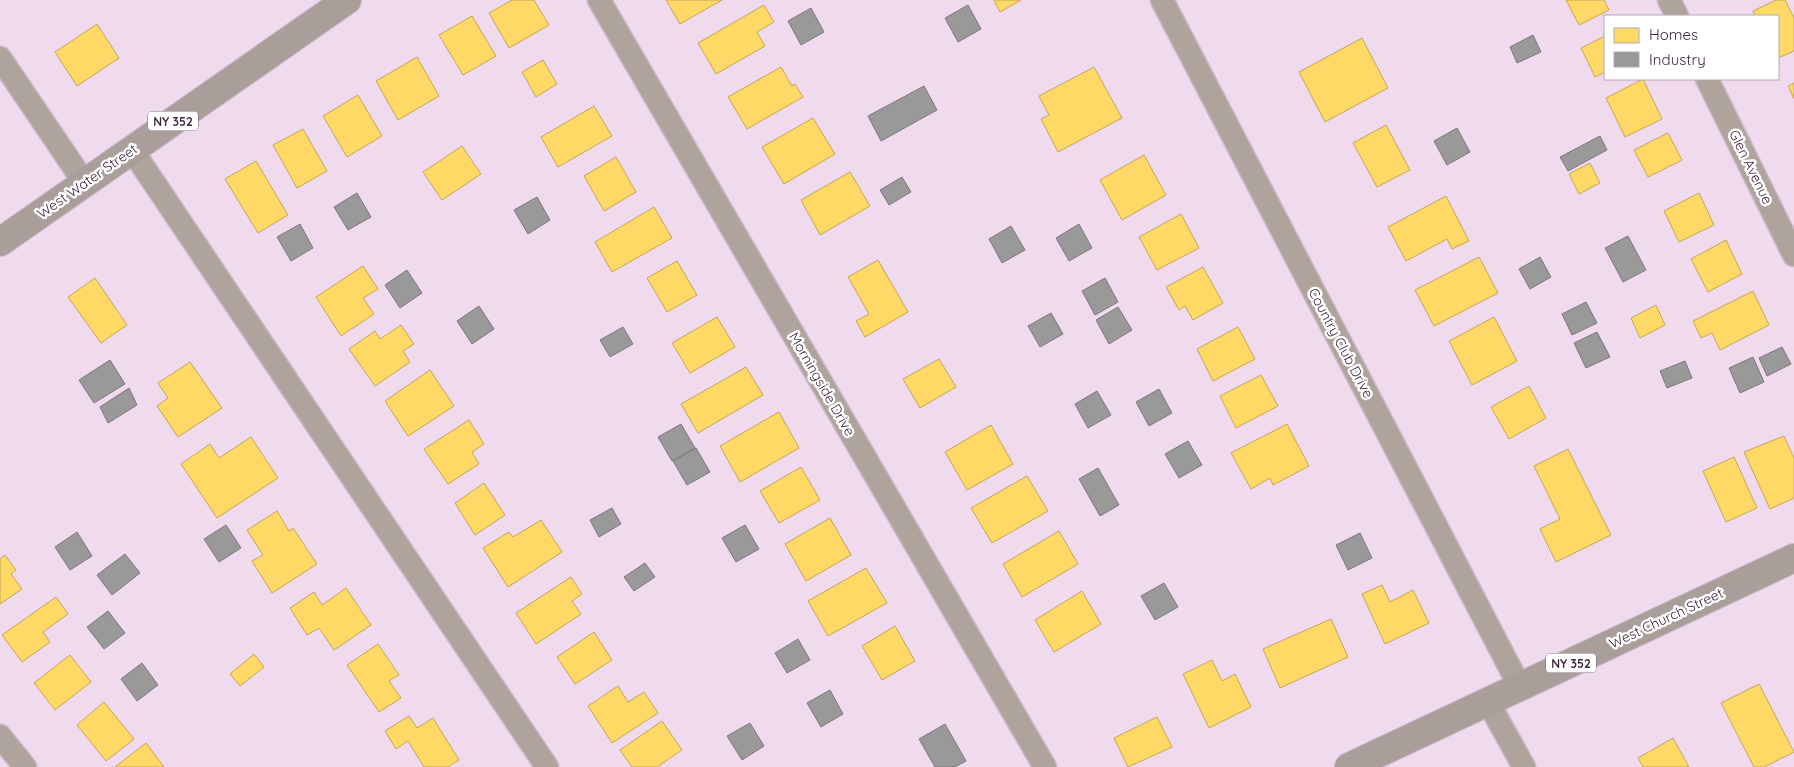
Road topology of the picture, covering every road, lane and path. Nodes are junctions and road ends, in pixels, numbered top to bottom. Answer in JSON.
{"nodes":[{"id":1,"x":347,"y":0,"type":"edge"},
{"id":2,"x":599,"y":0,"type":"edge"},
{"id":3,"x":1162,"y":0,"type":"edge"},
{"id":4,"x":1669,"y":0,"type":"edge"},
{"id":5,"x":1676,"y":15,"type":"edge"},
{"id":6,"x":0,"y":58,"type":"edge"},
{"id":7,"x":1708,"y":80,"type":"edge"},
{"id":8,"x":132,"y":150,"type":"junction"},
{"id":9,"x":84,"y":182,"type":"junction"},
{"id":10,"x":0,"y":242,"type":"edge"},
{"id":11,"x":1794,"y":255,"type":"edge"},
{"id":12,"x":1794,"y":558,"type":"edge"},
{"id":13,"x":1520,"y":686,"type":"junction"},
{"id":14,"x":1488,"y":702,"type":"junction"},
{"id":15,"x":0,"y":736,"type":"edge"},
{"id":16,"x":25,"y":767,"type":"edge"},
{"id":17,"x":547,"y":767,"type":"edge"},
{"id":18,"x":1045,"y":767,"type":"edge"},
{"id":19,"x":1349,"y":767,"type":"edge"},
{"id":20,"x":1524,"y":767,"type":"edge"}],
"edges":[{"from":1,"to":8,"type":"main road","name":"West Water Street","number":"NY 352"},
{"from":2,"to":18,"type":"street","name":"Morningside Drive"},
{"from":3,"to":13,"type":"street","name":"Country Club Drive"},
{"from":4,"to":5,"type":"street"},
{"from":6,"to":9,"type":"street"},
{"from":7,"to":11,"type":"street","name":"Glen Avenue"},
{"from":8,"to":9,"type":"main road","name":"West Water Street","number":"NY 352"},
{"from":8,"to":17,"type":"street"},
{"from":9,"to":10,"type":"main road","name":"West Water Street","number":"NY 352"},
{"from":12,"to":13,"type":"main road","name":"West Church Street","number":"NY 352"},
{"from":13,"to":14,"type":"main road","name":"West Church Street","number":"NY 352"},
{"from":14,"to":19,"type":"main road","name":"West Church Street","number":"NY 352"},
{"from":14,"to":20,"type":"street"},
{"from":15,"to":16,"type":"street"}]}
